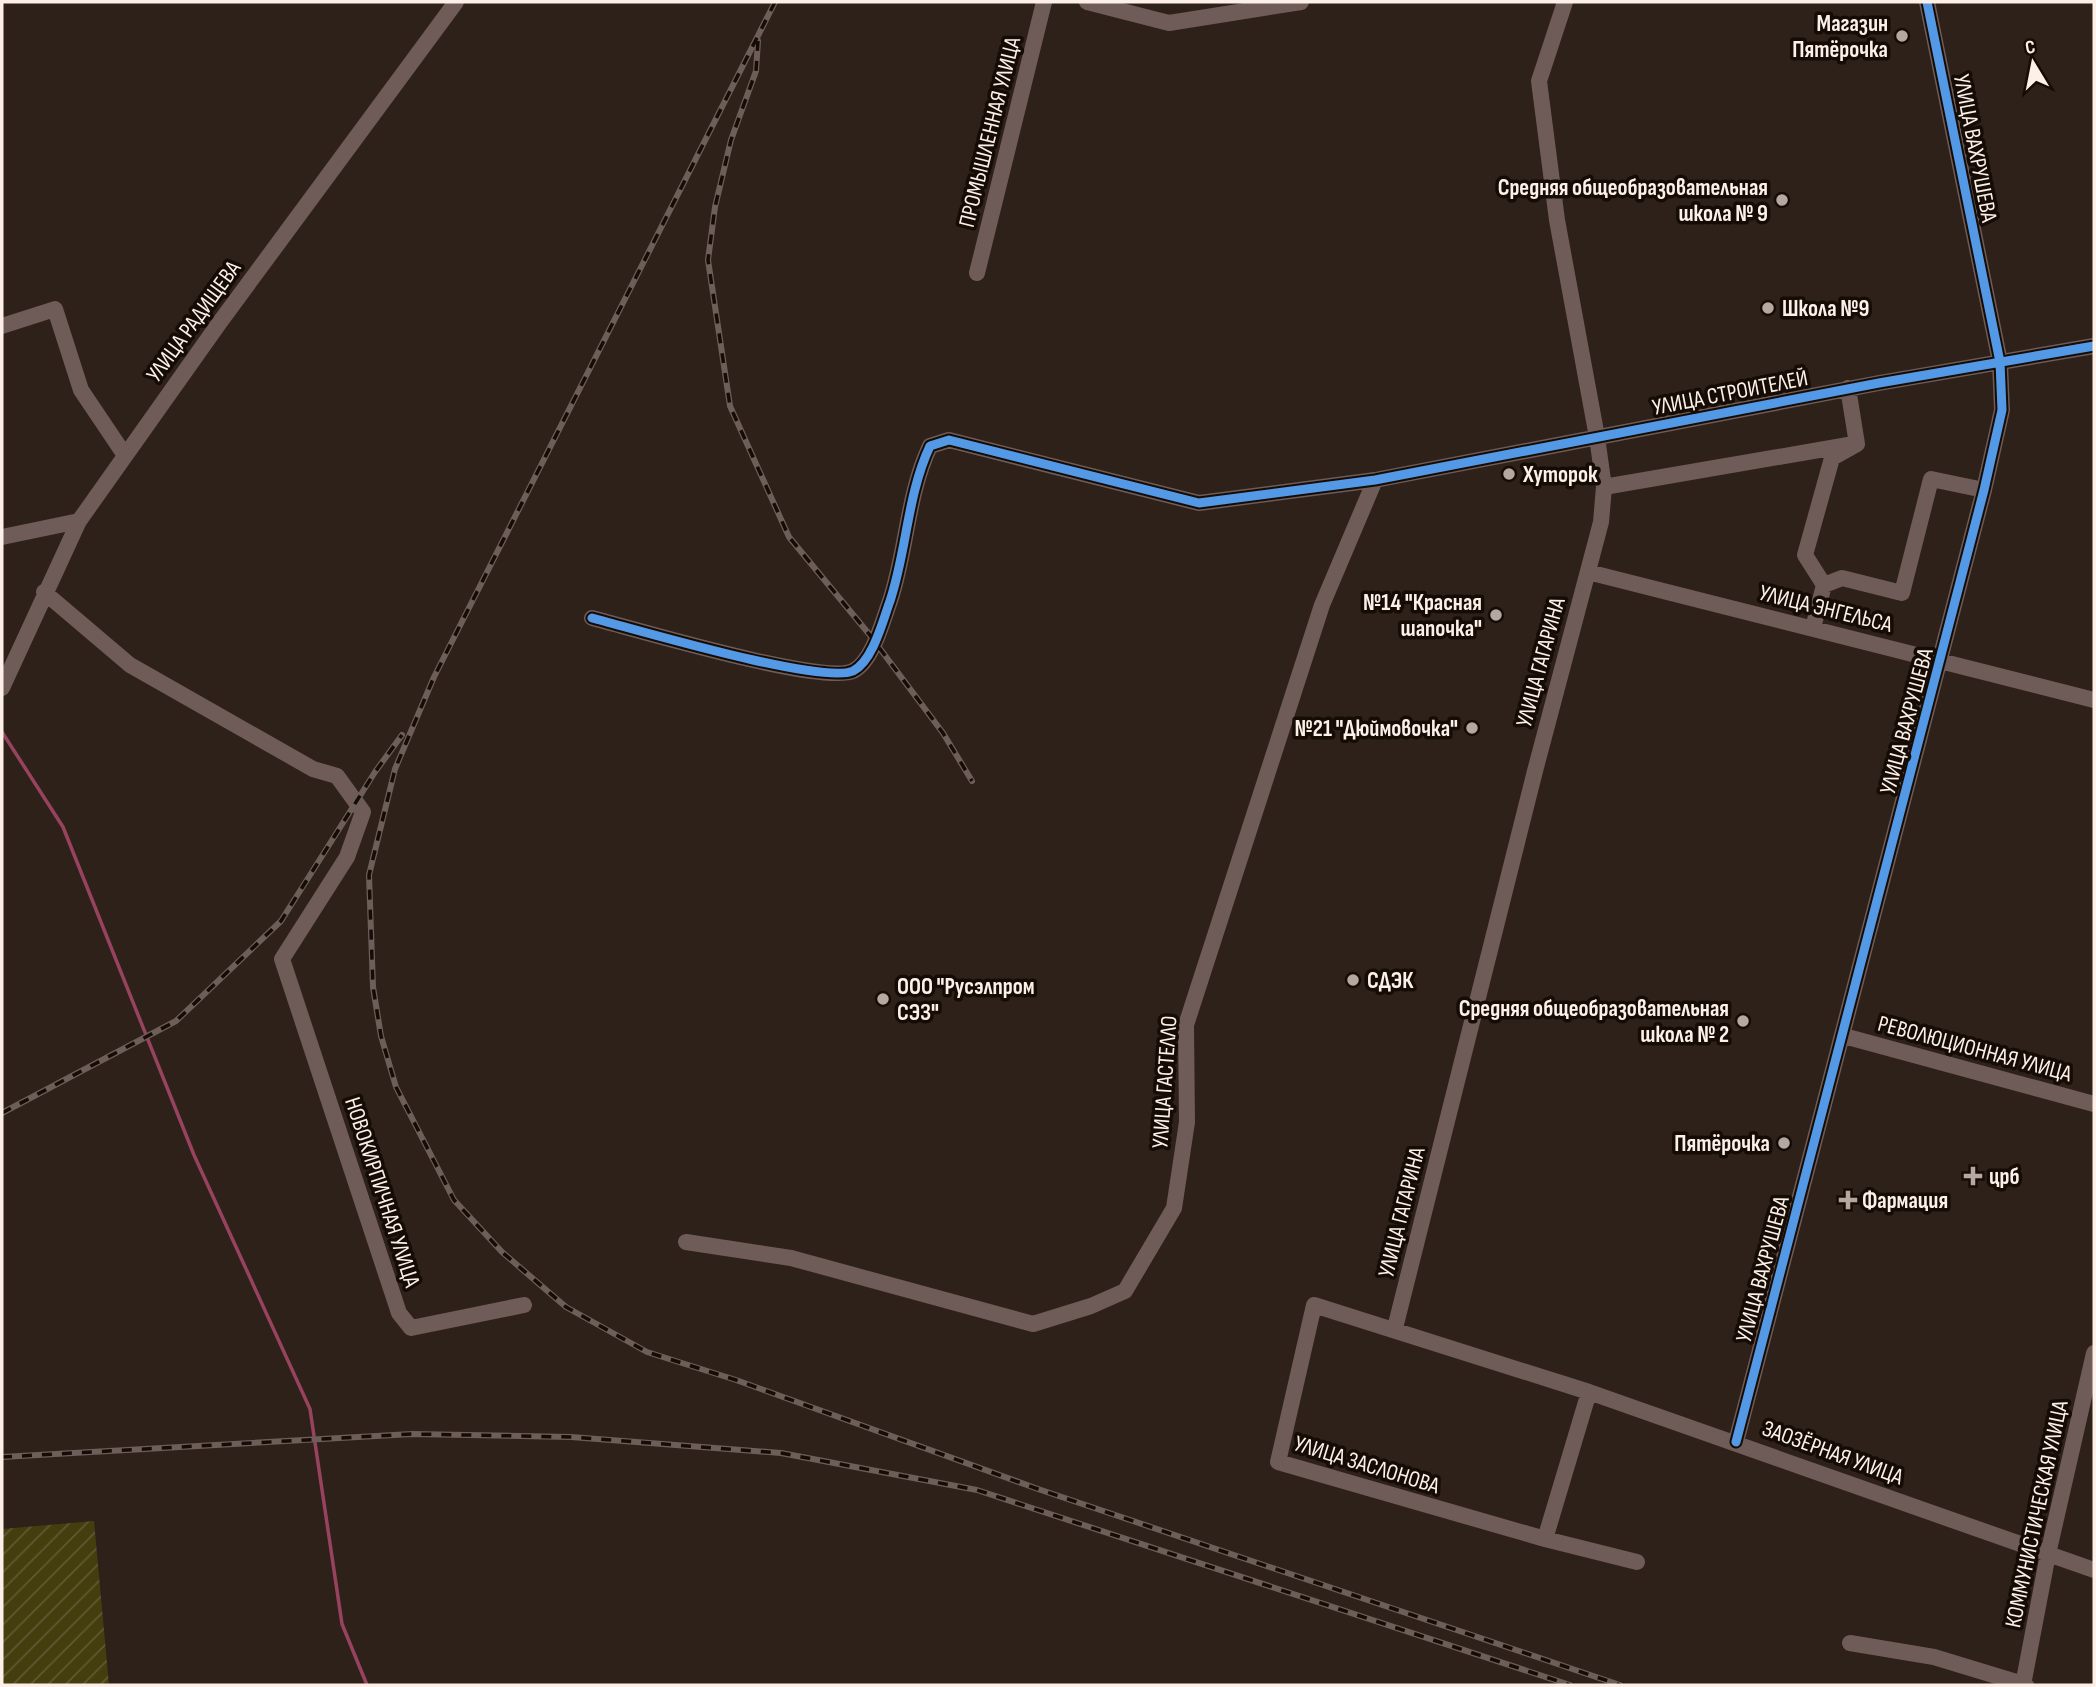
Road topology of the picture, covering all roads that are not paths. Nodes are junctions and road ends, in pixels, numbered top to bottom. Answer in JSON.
{"nodes":[{"id":1,"x":456,"y":2,"type":"edge"},
{"id":2,"x":1045,"y":2,"type":"edge"},
{"id":3,"x":1087,"y":2,"type":"edge"},
{"id":4,"x":1301,"y":2,"type":"edge"},
{"id":5,"x":1564,"y":2,"type":"edge"},
{"id":6,"x":1927,"y":2,"type":"edge"},
{"id":7,"x":977,"y":274,"type":"dead end"},
{"id":8,"x":2,"y":326,"type":"edge"},
{"id":9,"x":2094,"y":346,"type":"edge"},
{"id":10,"x":2000,"y":362,"type":"junction"},
{"id":11,"x":1849,"y":388,"type":"junction"},
{"id":12,"x":1597,"y":437,"type":"junction"},
{"id":13,"x":1857,"y":444,"type":"junction"},
{"id":14,"x":124,"y":454,"type":"junction"},
{"id":15,"x":1375,"y":480,"type":"junction"},
{"id":16,"x":1604,"y":487,"type":"junction"},
{"id":17,"x":1984,"y":490,"type":"junction"},
{"id":18,"x":79,"y":521,"type":"junction"},
{"id":19,"x":2,"y":537,"type":"edge"},
{"id":20,"x":1588,"y":572,"type":"junction"},
{"id":21,"x":1824,"y":585,"type":"junction"},
{"id":22,"x":44,"y":592,"type":"junction"},
{"id":23,"x":592,"y":618,"type":"dead end"},
{"id":24,"x":1813,"y":628,"type":"junction"},
{"id":25,"x":1942,"y":660,"type":"junction"},
{"id":26,"x":2,"y":688,"type":"edge"},
{"id":27,"x":2094,"y":700,"type":"edge"},
{"id":28,"x":1844,"y":1036,"type":"junction"},
{"id":29,"x":2094,"y":1104,"type":"edge"},
{"id":30,"x":686,"y":1241,"type":"dead end"},
{"id":31,"x":524,"y":1305,"type":"dead end"},
{"id":32,"x":1395,"y":1328,"type":"junction"},
{"id":33,"x":2094,"y":1353,"type":"edge"},
{"id":34,"x":1589,"y":1392,"type":"junction"},
{"id":35,"x":1737,"y":1442,"type":"junction"},
{"id":36,"x":1545,"y":1539,"type":"junction"},
{"id":37,"x":2048,"y":1554,"type":"junction"},
{"id":38,"x":1637,"y":1562,"type":"dead end"},
{"id":39,"x":2094,"y":1570,"type":"edge"},
{"id":40,"x":1850,"y":1643,"type":"dead end"},
{"id":41,"x":2025,"y":1685,"type":"edge"}],
"edges":[{"from":1,"to":14,"type":"street","name":"УЛИЦА РАДИЩЕВА"},
{"from":2,"to":7,"type":"street","name":"ПРОМЫШЛЕННАЯ УЛИЦА"},
{"from":3,"to":4,"type":"street"},
{"from":5,"to":12,"type":"street","name":"УЛИЦА ГАГАРИНА"},
{"from":6,"to":10,"type":"street","name":"УЛИЦА ВАХРУШЕВА"},
{"from":8,"to":14,"type":"street"},
{"from":9,"to":10,"type":"street","name":"УЛИЦА СТРОИТЕЛЕЙ"},
{"from":10,"to":11,"type":"street","name":"УЛИЦА СТРОИТЕЛЕЙ"},
{"from":10,"to":17,"type":"street","name":"УЛИЦА ВАХРУШЕВА"},
{"from":11,"to":12,"type":"street","name":"УЛИЦА СТРОИТЕЛЕЙ"},
{"from":11,"to":13,"type":"street"},
{"from":12,"to":15,"type":"street","name":"УЛИЦА СТРОИТЕЛЕЙ"},
{"from":12,"to":16,"type":"street","name":"УЛИЦА ГАГАРИНА"},
{"from":13,"to":16,"type":"street"},
{"from":13,"to":21,"type":"street"},
{"from":14,"to":18,"type":"street","name":"УЛИЦА РАДИЩЕВА"},
{"from":15,"to":23,"type":"street","name":"УЛИЦА СТРОИТЕЛЕЙ"},
{"from":15,"to":30,"type":"street","name":"УЛИЦА ГАСТЕЛЛО"},
{"from":16,"to":20,"type":"street","name":"УЛИЦА ГАГАРИНА"},
{"from":17,"to":21,"type":"street"},
{"from":17,"to":25,"type":"street","name":"УЛИЦА ВАХРУШЕВА"},
{"from":18,"to":19,"type":"street"},
{"from":18,"to":22,"type":"street","name":"УЛИЦА РАДИЩЕВА"},
{"from":20,"to":24,"type":"street","name":"УЛИЦА ЭНГЕЛЬСА"},
{"from":20,"to":32,"type":"street","name":"УЛИЦА ГАГАРИНА"},
{"from":21,"to":24,"type":"street"},
{"from":22,"to":26,"type":"street","name":"УЛИЦА РАДИЩЕВА"},
{"from":22,"to":31,"type":"street","name":"НОВОКИРПИЧНАЯ УЛИЦА"},
{"from":24,"to":25,"type":"street","name":"УЛИЦА ЭНГЕЛЬСА"},
{"from":25,"to":27,"type":"street","name":"УЛИЦА ЭНГЕЛЬСА"},
{"from":25,"to":28,"type":"street","name":"УЛИЦА ВАХРУШЕВА"},
{"from":28,"to":29,"type":"street","name":"РЕВОЛЮЦИОННАЯ УЛИЦА"},
{"from":28,"to":35,"type":"street","name":"УЛИЦА ВАХРУШЕВА"},
{"from":32,"to":34,"type":"street","name":"ЗАОЗЁРНАЯ УЛИЦА"},
{"from":32,"to":36,"type":"street","name":"УЛИЦА ЗАСЛОНОВА"},
{"from":33,"to":37,"type":"street","name":"КОММУНИСТИЧЕСКАЯ УЛИЦА"},
{"from":34,"to":35,"type":"street","name":"ЗАОЗЁРНАЯ УЛИЦА"},
{"from":34,"to":36,"type":"street"},
{"from":35,"to":37,"type":"street","name":"ЗАОЗЁРНАЯ УЛИЦА"},
{"from":36,"to":38,"type":"street","name":"УЛИЦА ЗАСЛОНОВА"},
{"from":37,"to":39,"type":"street","name":"ЗАОЗЁРНАЯ УЛИЦА"},
{"from":37,"to":41,"type":"street","name":"КОММУНИСТИЧЕСКАЯ УЛИЦА"},
{"from":40,"to":41,"type":"street"}]}
